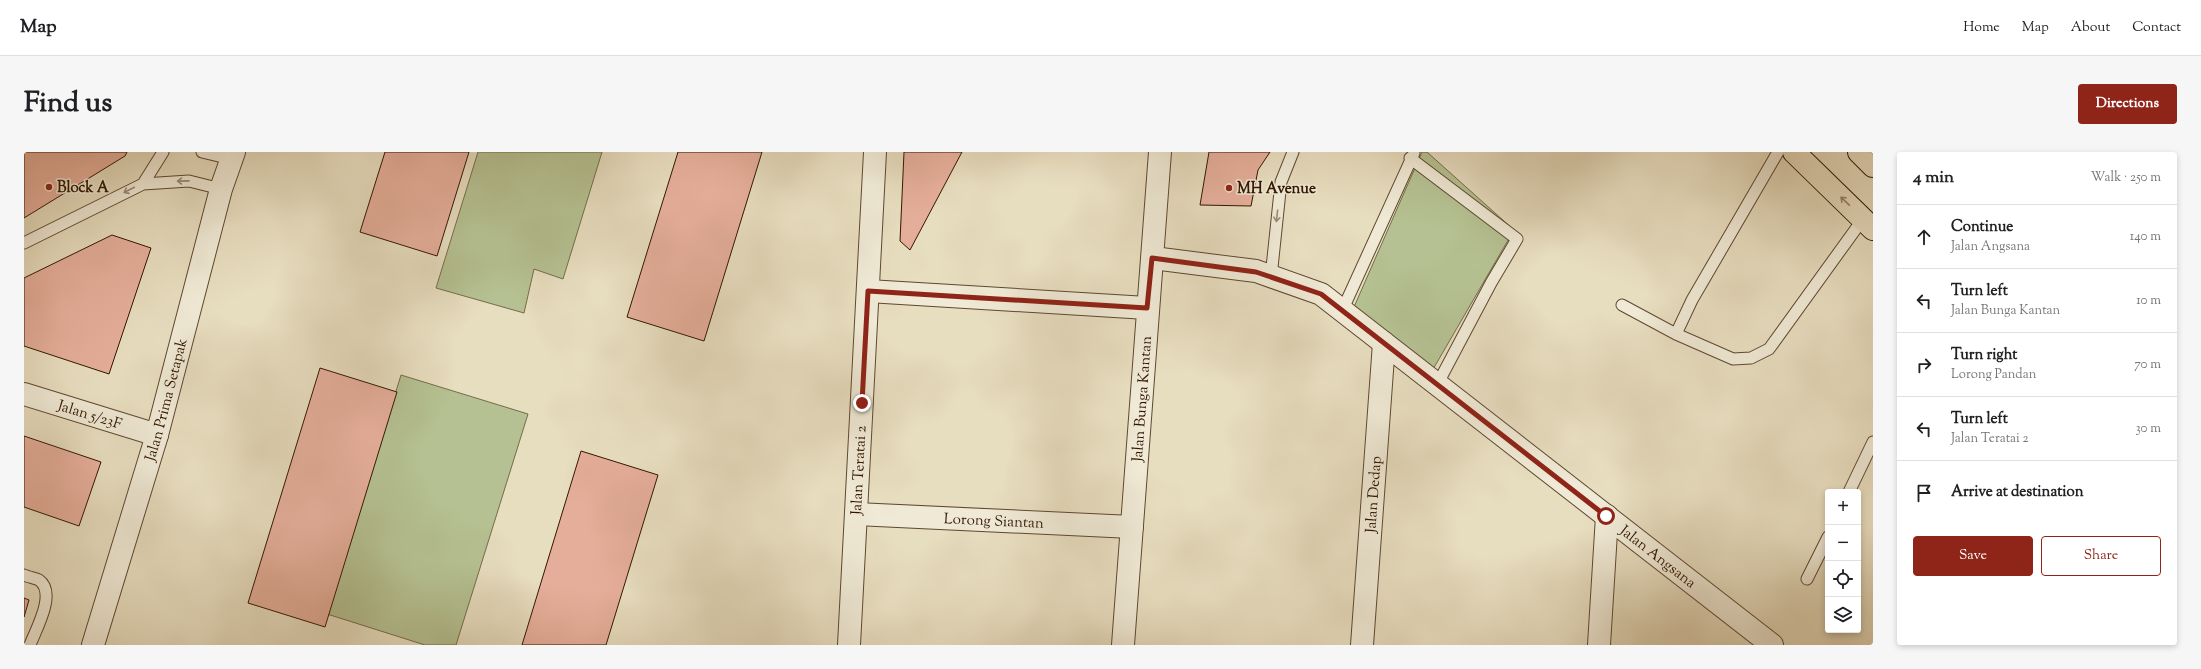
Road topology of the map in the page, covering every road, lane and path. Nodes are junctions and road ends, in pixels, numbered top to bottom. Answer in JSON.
{"nodes":[{"id":1,"x":163,"y":152,"type":"edge"},
{"id":2,"x":202,"y":152,"type":"edge"},
{"id":3,"x":875,"y":152,"type":"edge"},
{"id":4,"x":1160,"y":152,"type":"edge"},
{"id":5,"x":1293,"y":152,"type":"edge"},
{"id":6,"x":1778,"y":152,"type":"edge"},
{"id":7,"x":1794,"y":152,"type":"edge"},
{"id":8,"x":1859,"y":152,"type":"edge"},
{"id":9,"x":1412,"y":155,"type":"edge"},
{"id":10,"x":233,"y":156,"type":"edge"},
{"id":11,"x":1873,"y":166,"type":"edge"},
{"id":12,"x":143,"y":184,"type":"junction"},
{"id":13,"x":221,"y":189,"type":"junction"},
{"id":14,"x":1868,"y":224,"type":"edge"},
{"id":15,"x":24,"y":243,"type":"edge"},
{"id":16,"x":1152,"y":258,"type":"junction"},
{"id":17,"x":1271,"y":277,"type":"junction"},
{"id":18,"x":868,"y":291,"type":"junction"},
{"id":19,"x":1622,"y":306,"type":"dead end"},
{"id":20,"x":1147,"y":308,"type":"junction"},
{"id":21,"x":1342,"y":311,"type":"junction"},
{"id":22,"x":1676,"y":334,"type":"junction"},
{"id":23,"x":1384,"y":343,"type":"junction"},
{"id":24,"x":1437,"y":385,"type":"junction"},
{"id":25,"x":24,"y":394,"type":"edge"},
{"id":26,"x":157,"y":435,"type":"junction"},
{"id":27,"x":1873,"y":442,"type":"edge"},
{"id":28,"x":1850,"y":489,"type":"edge"},
{"id":29,"x":856,"y":514,"type":"junction"},
{"id":30,"x":1606,"y":516,"type":"junction"},
{"id":31,"x":1132,"y":527,"type":"junction"},
{"id":32,"x":1825,"y":543,"type":"edge"},
{"id":33,"x":24,"y":575,"type":"edge"},
{"id":34,"x":1807,"y":579,"type":"dead end"},
{"id":35,"x":30,"y":645,"type":"edge"},
{"id":36,"x":93,"y":645,"type":"edge"},
{"id":37,"x":849,"y":645,"type":"edge"},
{"id":38,"x":1122,"y":645,"type":"edge"},
{"id":39,"x":1362,"y":645,"type":"edge"},
{"id":40,"x":1599,"y":645,"type":"edge"},
{"id":41,"x":1772,"y":645,"type":"edge"}],
"edges":[{"from":1,"to":12,"type":"lane"},
{"from":2,"to":10,"type":"lane"},
{"from":3,"to":18,"type":"street","name":"Jalan Teratai 2"},
{"from":4,"to":16,"type":"street","name":"Jalan Bunga Kantan"},
{"from":5,"to":17,"type":"lane","one_way":true},
{"from":6,"to":22,"type":"lane"},
{"from":14,"to":7,"type":"main road","one_way":true},
{"from":8,"to":11,"type":"main road"},
{"from":9,"to":21,"type":"lane"},
{"from":9,"to":24,"type":"lane"},
{"from":10,"to":13,"type":"street","name":"Jalan Prima Setapak"},
{"from":13,"to":12,"type":"lane","one_way":true},
{"from":12,"to":15,"type":"lane","one_way":true},
{"from":13,"to":26,"type":"street","name":"Jalan Prima Setapak"},
{"from":14,"to":22,"type":"lane"},
{"from":16,"to":17,"type":"street","name":"Jalan Angsana"},
{"from":16,"to":20,"type":"street","name":"Jalan Bunga Kantan"},
{"from":17,"to":21,"type":"street","name":"Jalan Angsana"},
{"from":18,"to":20,"type":"street"},
{"from":18,"to":29,"type":"street","name":"Jalan Teratai 2"},
{"from":19,"to":22,"type":"lane"},
{"from":20,"to":31,"type":"street","name":"Jalan Bunga Kantan"},
{"from":21,"to":23,"type":"street","name":"Jalan Angsana"},
{"from":23,"to":24,"type":"street","name":"Jalan Angsana"},
{"from":23,"to":39,"type":"street","name":"Jalan Dedap"},
{"from":24,"to":30,"type":"street","name":"Jalan Angsana"},
{"from":25,"to":26,"type":"street","name":"Jalan 5/23F"},
{"from":26,"to":36,"type":"street","name":"Jalan Prima Setapak"},
{"from":27,"to":28,"type":"lane"},
{"from":29,"to":31,"type":"street","name":"Lorong Siantan"},
{"from":29,"to":37,"type":"street","name":"Jalan Teratai 2"},
{"from":30,"to":40,"type":"street"},
{"from":30,"to":41,"type":"street","name":"Jalan Angsana"},
{"from":31,"to":38,"type":"street","name":"Jalan Bunga Kantan"},
{"from":32,"to":34,"type":"lane"},
{"from":33,"to":35,"type":"lane"}]}
